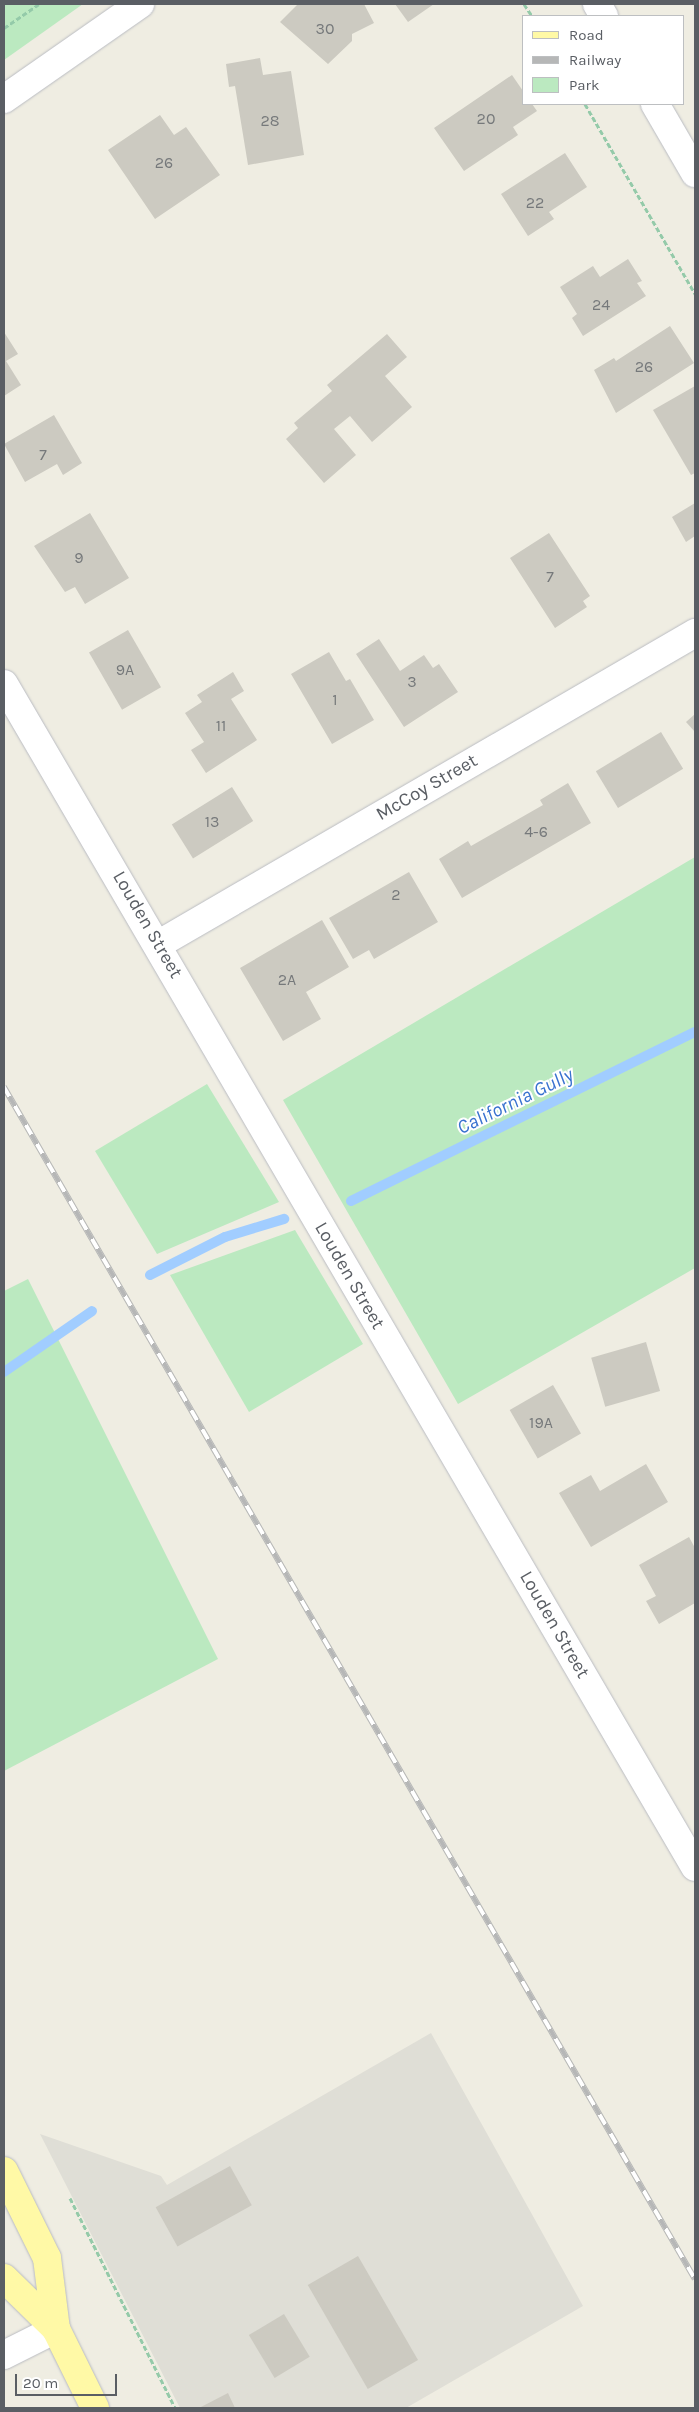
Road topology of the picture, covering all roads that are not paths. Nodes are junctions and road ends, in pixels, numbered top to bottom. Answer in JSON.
{"nodes":[{"id":1,"x":140,"y":4,"type":"edge"},
{"id":2,"x":597,"y":4,"type":"edge"},
{"id":3,"x":603,"y":15,"type":"edge"},
{"id":4,"x":4,"y":99,"type":"edge"},
{"id":5,"x":656,"y":105,"type":"edge"},
{"id":6,"x":695,"y":173,"type":"edge"},
{"id":7,"x":695,"y":633,"type":"edge"},
{"id":8,"x":4,"y":684,"type":"edge"},
{"id":9,"x":159,"y":944,"type":"junction"},
{"id":10,"x":695,"y":1867,"type":"edge"},
{"id":11,"x":4,"y":2171,"type":"edge"},
{"id":12,"x":4,"y":2278,"type":"edge"},
{"id":13,"x":56,"y":2329,"type":"junction"},
{"id":14,"x":4,"y":2355,"type":"edge"},
{"id":15,"x":95,"y":2408,"type":"edge"}],
"edges":[{"from":1,"to":4,"type":"street"},
{"from":2,"to":3,"type":"street"},
{"from":5,"to":6,"type":"street"},
{"from":7,"to":9,"type":"street","name":"McCoy Street"},
{"from":8,"to":9,"type":"street","name":"Louden Street"},
{"from":9,"to":10,"type":"street","name":"Louden Street"},
{"from":11,"to":13,"type":"main road"},
{"from":12,"to":13,"type":"main road"},
{"from":13,"to":14,"type":"street"},
{"from":13,"to":15,"type":"main road"}]}
